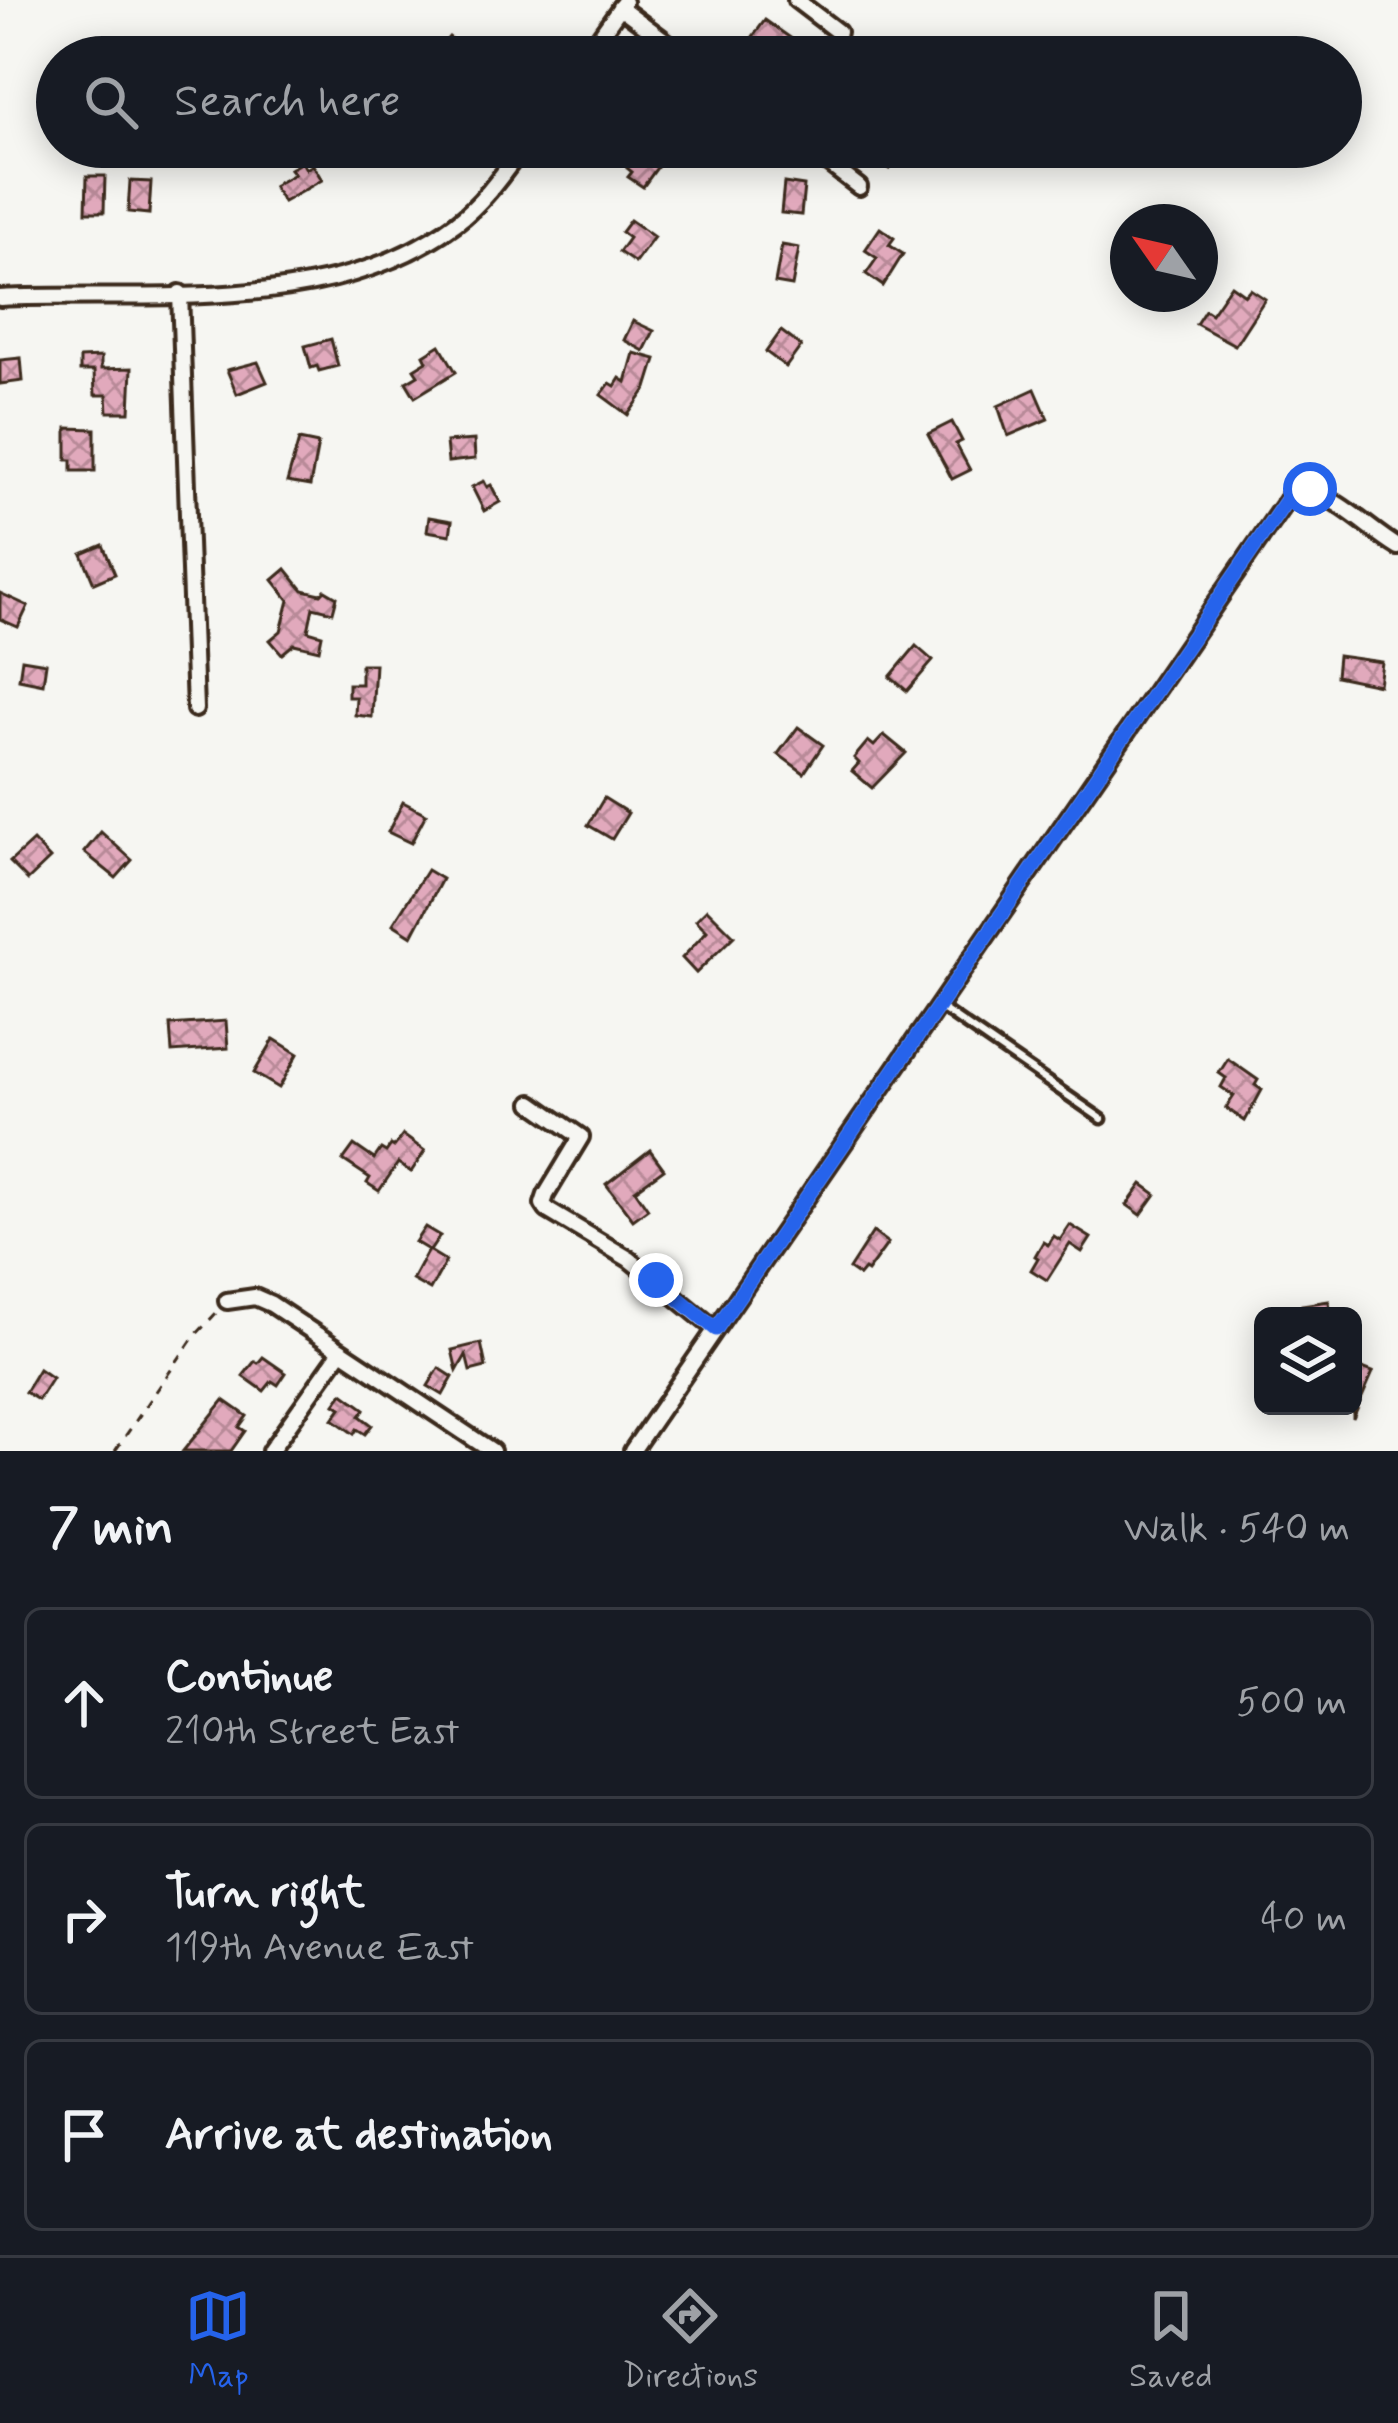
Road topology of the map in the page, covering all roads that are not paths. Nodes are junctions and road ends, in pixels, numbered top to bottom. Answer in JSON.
{"nodes":[{"id":1,"x":796,"y":0,"type":"edge"},
{"id":2,"x":623,"y":4,"type":"edge"},
{"id":3,"x":838,"y":32,"type":"dead end"},
{"id":4,"x":601,"y":36,"type":"edge"},
{"id":5,"x":662,"y":36,"type":"edge"},
{"id":6,"x":507,"y":168,"type":"edge"},
{"id":7,"x":834,"y":168,"type":"edge"},
{"id":8,"x":859,"y":187,"type":"dead end"},
{"id":9,"x":180,"y":293,"type":"junction"},
{"id":10,"x":0,"y":298,"type":"edge"},
{"id":11,"x":1398,"y":547,"type":"edge"},
{"id":12,"x":195,"y":709,"type":"dead end"},
{"id":13,"x":938,"y":1006,"type":"junction"},
{"id":14,"x":532,"y":1103,"type":"dead end"},
{"id":15,"x":1102,"y":1120,"type":"dead end"},
{"id":16,"x":227,"y":1301,"type":"road end"},
{"id":17,"x":716,"y":1329,"type":"junction"},
{"id":18,"x":340,"y":1351,"type":"junction"},
{"id":19,"x":270,"y":1451,"type":"edge"},
{"id":20,"x":492,"y":1451,"type":"edge"},
{"id":21,"x":632,"y":1451,"type":"edge"}],
"edges":[{"from":1,"to":3,"type":"street"},
{"from":2,"to":4,"type":"street"},
{"from":2,"to":5,"type":"street"},
{"from":6,"to":9,"type":"street"},
{"from":7,"to":8,"type":"street"},
{"from":9,"to":10,"type":"street"},
{"from":9,"to":12,"type":"street"},
{"from":11,"to":13,"type":"street"},
{"from":13,"to":15,"type":"lane"},
{"from":13,"to":17,"type":"street"},
{"from":14,"to":17,"type":"street"},
{"from":16,"to":18,"type":"street"},
{"from":17,"to":21,"type":"street"},
{"from":18,"to":19,"type":"street"},
{"from":18,"to":20,"type":"street"}]}
